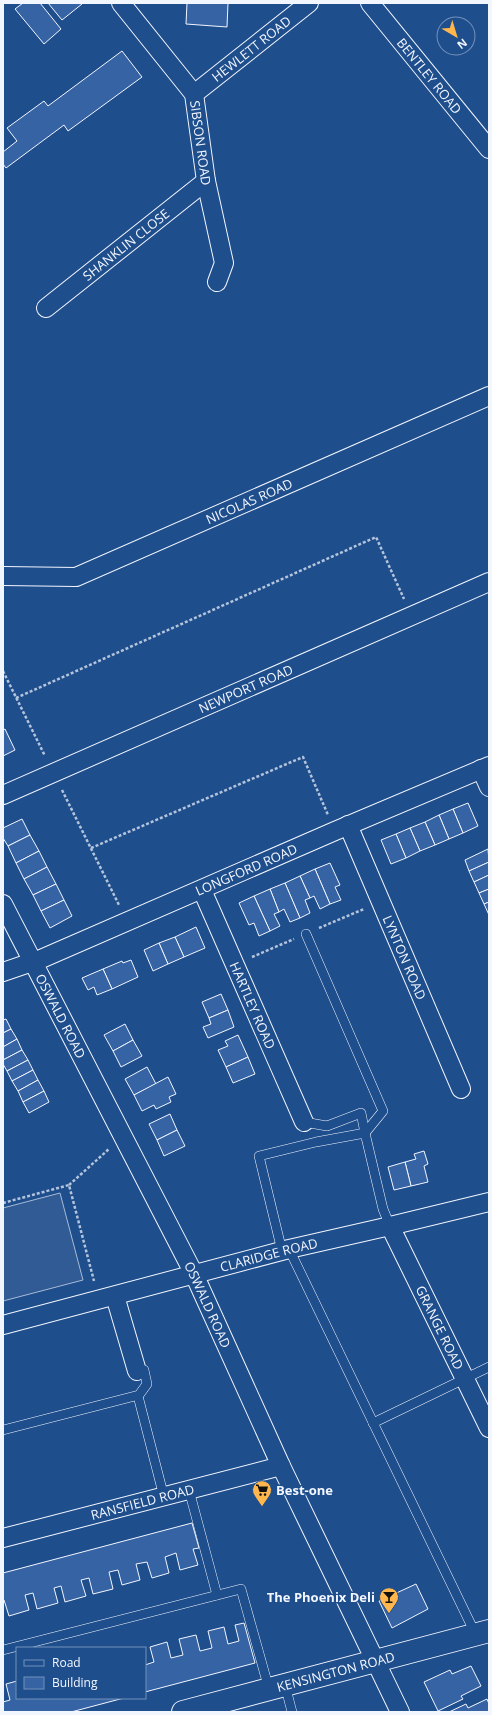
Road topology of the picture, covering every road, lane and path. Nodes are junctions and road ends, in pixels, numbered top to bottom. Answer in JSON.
{"nodes":[{"id":1,"x":121,"y":3,"type":"edge"},
{"id":2,"x":309,"y":3,"type":"edge"},
{"id":3,"x":370,"y":3,"type":"edge"},
{"id":4,"x":194,"y":94,"type":"junction"},
{"id":5,"x":489,"y":149,"type":"edge"},
{"id":6,"x":206,"y":181,"type":"junction"},
{"id":7,"x":217,"y":282,"type":"dead end"},
{"id":8,"x":46,"y":308,"type":"dead end"},
{"id":9,"x":489,"y":396,"type":"edge"},
{"id":10,"x":3,"y":576,"type":"edge"},
{"id":11,"x":489,"y":582,"type":"edge"},
{"id":12,"x":412,"y":616,"type":"junction"},
{"id":13,"x":3,"y":671,"type":"edge"},
{"id":14,"x":16,"y":698,"type":"junction"},
{"id":15,"x":44,"y":754,"type":"dead end"},
{"id":16,"x":485,"y":767,"type":"edge"},
{"id":17,"x":489,"y":787,"type":"edge"},
{"id":18,"x":64,"y":793,"type":"dead end"},
{"id":19,"x":3,"y":795,"type":"edge"},
{"id":20,"x":341,"y":828,"type":"junction"},
{"id":21,"x":91,"y":848,"type":"junction"},
{"id":22,"x":202,"y":890,"type":"junction"},
{"id":23,"x":117,"y":902,"type":"dead end"},
{"id":24,"x":3,"y":904,"type":"edge"},
{"id":25,"x":306,"y":934,"type":"dead end"},
{"id":26,"x":33,"y":962,"type":"junction"},
{"id":27,"x":3,"y":972,"type":"edge"},
{"id":28,"x":461,"y":1089,"type":"dead end"},
{"id":29,"x":304,"y":1122,"type":"joint"},
{"id":30,"x":365,"y":1133,"type":"junction"},
{"id":31,"x":123,"y":1137,"type":"junction"},
{"id":32,"x":69,"y":1185,"type":"junction"},
{"id":33,"x":489,"y":1202,"type":"edge"},
{"id":34,"x":3,"y":1203,"type":"edge"},
{"id":35,"x":390,"y":1226,"type":"junction"},
{"id":36,"x":285,"y":1250,"type":"junction"},
{"id":37,"x":194,"y":1274,"type":"junction"},
{"id":38,"x":107,"y":1298,"type":"junction"},
{"id":39,"x":3,"y":1325,"type":"edge"},
{"id":40,"x":489,"y":1367,"type":"edge"},
{"id":41,"x":137,"y":1371,"type":"joint"},
{"id":42,"x":465,"y":1378,"type":"junction"},
{"id":43,"x":138,"y":1396,"type":"junction"},
{"id":44,"x":373,"y":1423,"type":"junction"},
{"id":45,"x":489,"y":1428,"type":"edge"},
{"id":46,"x":3,"y":1430,"type":"edge"},
{"id":47,"x":281,"y":1466,"type":"junction"},
{"id":48,"x":189,"y":1490,"type":"junction"},
{"id":49,"x":164,"y":1497,"type":"junction"},
{"id":50,"x":3,"y":1538,"type":"edge"},
{"id":51,"x":217,"y":1595,"type":"junction"},
{"id":52,"x":482,"y":1633,"type":"edge"},
{"id":53,"x":3,"y":1650,"type":"edge"},
{"id":54,"x":376,"y":1661,"type":"junction"},
{"id":55,"x":277,"y":1687,"type":"junction"},
{"id":56,"x":183,"y":1712,"type":"edge"},
{"id":57,"x":292,"y":1712,"type":"edge"},
{"id":58,"x":400,"y":1712,"type":"edge"}],
"edges":[{"from":1,"to":4,"type":"street","name":"SIBSON ROAD"},
{"from":2,"to":4,"type":"street","name":"HEWLETT ROAD"},
{"from":3,"to":5,"type":"street","name":"BENTLEY ROAD"},
{"from":4,"to":6,"type":"street","name":"SIBSON ROAD"},
{"from":6,"to":7,"type":"street","name":"SIBSON ROAD"},
{"from":6,"to":8,"type":"street","name":"SHANKLIN CLOSE"},
{"from":9,"to":10,"type":"street","name":"NICOLAS ROAD"},
{"from":11,"to":12,"type":"street","name":"NEWPORT ROAD"},
{"from":12,"to":14,"type":"path"},
{"from":12,"to":19,"type":"street","name":"NEWPORT ROAD"},
{"from":13,"to":14,"type":"path"},
{"from":14,"to":15,"type":"path"},
{"from":16,"to":17,"type":"street"},
{"from":16,"to":20,"type":"street","name":"LONGFORD ROAD"},
{"from":18,"to":21,"type":"path"},
{"from":20,"to":21,"type":"path"},
{"from":20,"to":22,"type":"street","name":"LONGFORD ROAD"},
{"from":20,"to":28,"type":"street","name":"LYNTON ROAD"},
{"from":21,"to":23,"type":"path"},
{"from":22,"to":26,"type":"street","name":"LONGFORD ROAD"},
{"from":22,"to":29,"type":"street","name":"HARTLEY ROAD"},
{"from":24,"to":26,"type":"street","name":"OSWALD ROAD"},
{"from":25,"to":30,"type":"lane"},
{"from":26,"to":27,"type":"street","name":"LONGFORD ROAD"},
{"from":26,"to":31,"type":"street","name":"OSWALD ROAD"},
{"from":29,"to":30,"type":"lane"},
{"from":30,"to":35,"type":"lane"},
{"from":30,"to":36,"type":"lane"},
{"from":31,"to":32,"type":"path"},
{"from":31,"to":37,"type":"street","name":"OSWALD ROAD"},
{"from":32,"to":34,"type":"path"},
{"from":32,"to":38,"type":"path"},
{"from":33,"to":35,"type":"street","name":"CLARIDGE ROAD"},
{"from":35,"to":36,"type":"street","name":"CLARIDGE ROAD"},
{"from":35,"to":42,"type":"street","name":"GRANGE ROAD"},
{"from":36,"to":37,"type":"street","name":"CLARIDGE ROAD"},
{"from":36,"to":44,"type":"lane"},
{"from":37,"to":38,"type":"street","name":"CLARIDGE ROAD"},
{"from":37,"to":47,"type":"street","name":"OSWALD ROAD"},
{"from":38,"to":39,"type":"street","name":"CLARIDGE ROAD"},
{"from":38,"to":41,"type":"street"},
{"from":40,"to":42,"type":"lane"},
{"from":41,"to":43,"type":"lane"},
{"from":42,"to":44,"type":"lane"},
{"from":42,"to":45,"type":"street","name":"GRANGE ROAD"},
{"from":43,"to":46,"type":"lane"},
{"from":43,"to":49,"type":"lane"},
{"from":44,"to":52,"type":"lane"},
{"from":47,"to":48,"type":"street","name":"RANSFIELD ROAD"},
{"from":47,"to":54,"type":"street","name":"OSWALD ROAD"},
{"from":48,"to":49,"type":"street","name":"RANSFIELD ROAD"},
{"from":48,"to":51,"type":"lane"},
{"from":49,"to":50,"type":"street","name":"RANSFIELD ROAD"},
{"from":51,"to":53,"type":"lane"},
{"from":51,"to":55,"type":"lane"},
{"from":52,"to":54,"type":"street","name":"KENSINGTON ROAD"},
{"from":54,"to":55,"type":"street","name":"KENSINGTON ROAD"},
{"from":54,"to":58,"type":"street","name":"OSWALD ROAD"},
{"from":55,"to":56,"type":"street","name":"KENSINGTON ROAD"},
{"from":55,"to":57,"type":"lane"}]}
